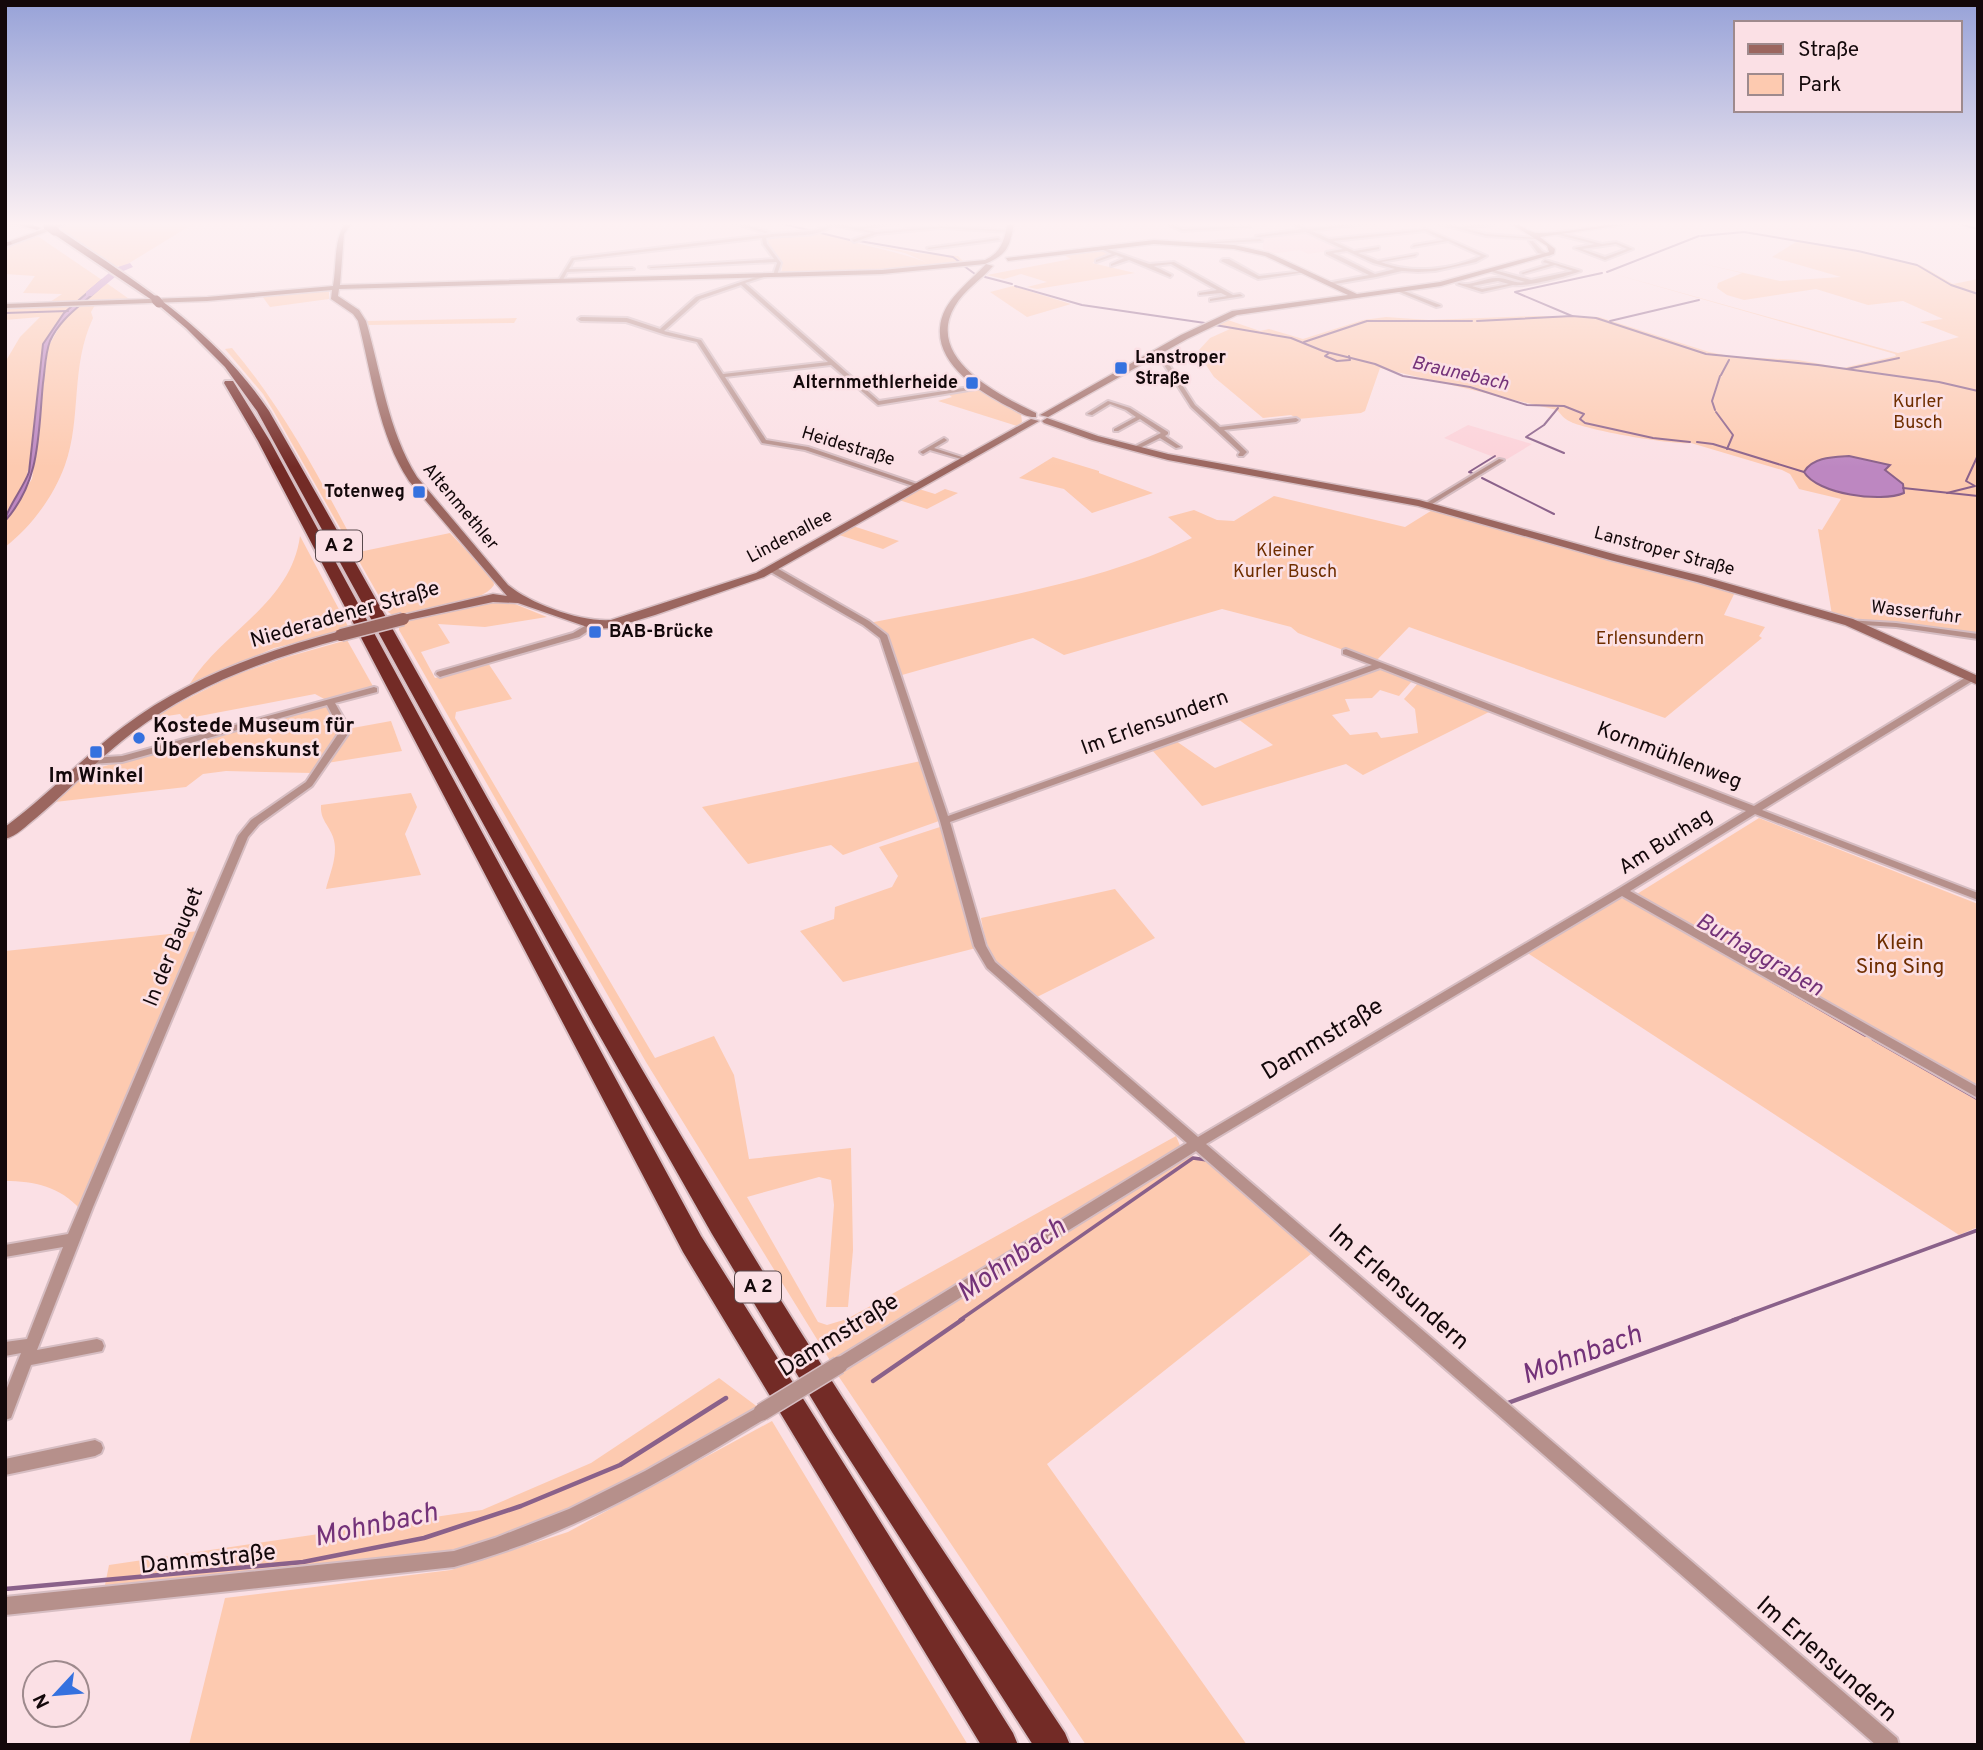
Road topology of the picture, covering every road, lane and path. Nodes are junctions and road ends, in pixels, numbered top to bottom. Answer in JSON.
{"nodes":[{"id":1,"x":74,"y":304,"type":"edge"},
{"id":2,"x":152,"y":304,"type":"edge"},
{"id":3,"x":152,"y":304,"type":"edge"},
{"id":4,"x":342,"y":304,"type":"edge"},
{"id":5,"x":692,"y":304,"type":"edge"},
{"id":6,"x":765,"y":304,"type":"edge"},
{"id":7,"x":952,"y":304,"type":"edge"},
{"id":8,"x":1300,"y":304,"type":"edge"},
{"id":9,"x":1432,"y":304,"type":"edge"},
{"id":10,"x":5,"y":306,"type":"edge"},
{"id":11,"x":1438,"y":306,"type":"dead end"},
{"id":12,"x":581,"y":319,"type":"dead end"},
{"id":13,"x":662,"y":330,"type":"junction"},
{"id":14,"x":1153,"y":354,"type":"junction"},
{"id":15,"x":832,"y":363,"type":"junction"},
{"id":16,"x":721,"y":376,"type":"junction"},
{"id":17,"x":981,"y":386,"type":"junction"},
{"id":18,"x":1063,"y":405,"type":"junction"},
{"id":19,"x":1017,"y":408,"type":"junction"},
{"id":20,"x":1090,"y":414,"type":"dead end"},
{"id":21,"x":1033,"y":418,"type":"junction"},
{"id":22,"x":1046,"y":418,"type":"junction"},
{"id":23,"x":1139,"y":418,"type":"junction"},
{"id":24,"x":1296,"y":420,"type":"dead end"},
{"id":25,"x":1063,"y":428,"type":"junction"},
{"id":26,"x":1218,"y":429,"type":"junction"},
{"id":27,"x":1116,"y":430,"type":"dead end"},
{"id":28,"x":1017,"y":432,"type":"junction"},
{"id":29,"x":1161,"y":436,"type":"junction"},
{"id":30,"x":944,"y":440,"type":"dead end"},
{"id":31,"x":768,"y":443,"type":"junction"},
{"id":32,"x":1178,"y":447,"type":"dead end"},
{"id":33,"x":1134,"y":449,"type":"junction"},
{"id":34,"x":772,"y":452,"type":"dead end"},
{"id":35,"x":1241,"y":455,"type":"dead end"},
{"id":36,"x":965,"y":460,"type":"junction"},
{"id":37,"x":1501,"y":460,"type":"dead end"},
{"id":38,"x":918,"y":486,"type":"junction"},
{"id":39,"x":1427,"y":505,"type":"junction"},
{"id":40,"x":772,"y":569,"type":"junction"},
{"id":41,"x":500,"y":583,"type":"junction"},
{"id":42,"x":480,"y":599,"type":"junction"},
{"id":43,"x":519,"y":600,"type":"junction"},
{"id":44,"x":620,"y":622,"type":"joint"},
{"id":45,"x":1849,"y":622,"type":"junction"},
{"id":46,"x":593,"y":625,"type":"junction"},
{"id":47,"x":1978,"y":638,"type":"edge"},
{"id":48,"x":1346,"y":652,"type":"dead end"},
{"id":49,"x":1380,"y":665,"type":"junction"},
{"id":50,"x":440,"y":674,"type":"dead end"},
{"id":51,"x":1974,"y":679,"type":"edge"},
{"id":52,"x":374,"y":690,"type":"dead end"},
{"id":53,"x":330,"y":702,"type":"junction"},
{"id":54,"x":91,"y":761,"type":"junction"},
{"id":55,"x":1754,"y":810,"type":"junction"},
{"id":56,"x":944,"y":821,"type":"junction"},
{"id":57,"x":5,"y":834,"type":"edge"},
{"id":58,"x":1622,"y":891,"type":"junction"},
{"id":59,"x":1978,"y":897,"type":"edge"},
{"id":60,"x":1978,"y":1093,"type":"edge"},
{"id":61,"x":1196,"y":1144,"type":"junction"},
{"id":62,"x":74,"y":1239,"type":"junction"},
{"id":63,"x":5,"y":1251,"type":"edge"},
{"id":64,"x":97,"y":1346,"type":"dead end"},
{"id":65,"x":5,"y":1349,"type":"edge"},
{"id":66,"x":28,"y":1352,"type":"junction"},
{"id":67,"x":5,"y":1413,"type":"edge"},
{"id":68,"x":95,"y":1448,"type":"dead end"},
{"id":69,"x":5,"y":1467,"type":"edge"},
{"id":70,"x":5,"y":1605,"type":"edge"},
{"id":71,"x":1001,"y":1745,"type":"edge"},
{"id":72,"x":1053,"y":1745,"type":"edge"},
{"id":73,"x":1890,"y":1745,"type":"edge"}],
"edges":[{"from":1,"to":10,"type":"street"},
{"from":2,"to":71,"type":"highway","number":"A 2"},
{"from":3,"to":72,"type":"highway","number":"A 2"},
{"from":4,"to":41,"type":"street","name":"Altenmethler"},
{"from":5,"to":13,"type":"street"},
{"from":6,"to":15,"type":"street"},
{"from":7,"to":17,"type":"street"},
{"from":8,"to":14,"type":"street"},
{"from":9,"to":11,"type":"street"},
{"from":12,"to":13,"type":"street","name":"Heidestraße"},
{"from":13,"to":16,"type":"street","name":"Heidestraße"},
{"from":14,"to":18,"type":"street"},
{"from":14,"to":26,"type":"street"},
{"from":15,"to":16,"type":"street"},
{"from":15,"to":17,"type":"street"},
{"from":16,"to":31,"type":"street","name":"Heidestraße"},
{"from":17,"to":19,"type":"street"},
{"from":18,"to":19,"type":"street"},
{"from":18,"to":22,"type":"street"},
{"from":19,"to":21,"type":"street"},
{"from":20,"to":23,"type":"street"},
{"from":21,"to":22,"type":"street"},
{"from":21,"to":28,"type":"street","name":"Lindenallee"},
{"from":22,"to":25,"type":"street","name":"Lanstroper Straße"},
{"from":23,"to":27,"type":"street"},
{"from":23,"to":29,"type":"street"},
{"from":24,"to":26,"type":"street"},
{"from":25,"to":28,"type":"street","name":"Lindenallee"},
{"from":25,"to":33,"type":"street","name":"Lanstroper Straße"},
{"from":26,"to":35,"type":"street"},
{"from":28,"to":36,"type":"street","name":"Lindenallee"},
{"from":29,"to":32,"type":"street"},
{"from":29,"to":33,"type":"street"},
{"from":30,"to":36,"type":"street"},
{"from":31,"to":34,"type":"street","name":"Heidestraße"},
{"from":31,"to":38,"type":"street","name":"Heidestraße"},
{"from":33,"to":39,"type":"street","name":"Lanstroper Straße"},
{"from":36,"to":38,"type":"street","name":"Lindenallee"},
{"from":37,"to":39,"type":"street"},
{"from":38,"to":40,"type":"street","name":"Lindenallee"},
{"from":39,"to":45,"type":"street","name":"Lanstroper Straße"},
{"from":40,"to":44,"type":"street","name":"Lindenallee"},
{"from":40,"to":56,"type":"street","name":"Im Erlensundern"},
{"from":41,"to":42,"type":"street","name":"Altenmethler"},
{"from":41,"to":43,"type":"street","name":"Altenmethler"},
{"from":42,"to":43,"type":"street","name":"Niederadener Straße"},
{"from":42,"to":54,"type":"street","name":"Niederadener Straße","bridge":true},
{"from":43,"to":46,"type":"street","name":"Niederadener Straße"},
{"from":44,"to":46,"type":"street","name":"Niederadener Straße"},
{"from":45,"to":47,"type":"street","name":"Wasserfuhr"},
{"from":45,"to":51,"type":"street","name":"Lanstroper Straße"},
{"from":46,"to":50,"type":"street"},
{"from":48,"to":49,"type":"street","name":"Kornmühlenweg"},
{"from":49,"to":55,"type":"street","name":"Kornmühlenweg"},
{"from":49,"to":56,"type":"street","name":"Im Erlensundern"},
{"from":51,"to":55,"type":"street","name":"Am Burhag"},
{"from":52,"to":53,"type":"street"},
{"from":53,"to":54,"type":"street"},
{"from":53,"to":62,"type":"street","name":"In der Bauget"},
{"from":54,"to":57,"type":"main road","name":"Niederadener Straße"},
{"from":55,"to":58,"type":"street","name":"Am Burhag"},
{"from":55,"to":59,"type":"street","name":"Kornmühlenweg"},
{"from":56,"to":61,"type":"street","name":"Im Erlensundern"},
{"from":58,"to":60,"type":"street","name":"Am Burhag"},
{"from":58,"to":61,"type":"street","name":"Dammstraße"},
{"from":61,"to":70,"type":"street","name":"Dammstraße","bridge":true},
{"from":61,"to":73,"type":"street","name":"Im Erlensundern"},
{"from":62,"to":63,"type":"street"},
{"from":62,"to":66,"type":"street","name":"In der Bauget"},
{"from":64,"to":66,"type":"street"},
{"from":65,"to":66,"type":"street"},
{"from":66,"to":67,"type":"street","name":"In der Bauget"},
{"from":68,"to":69,"type":"street"}]}
